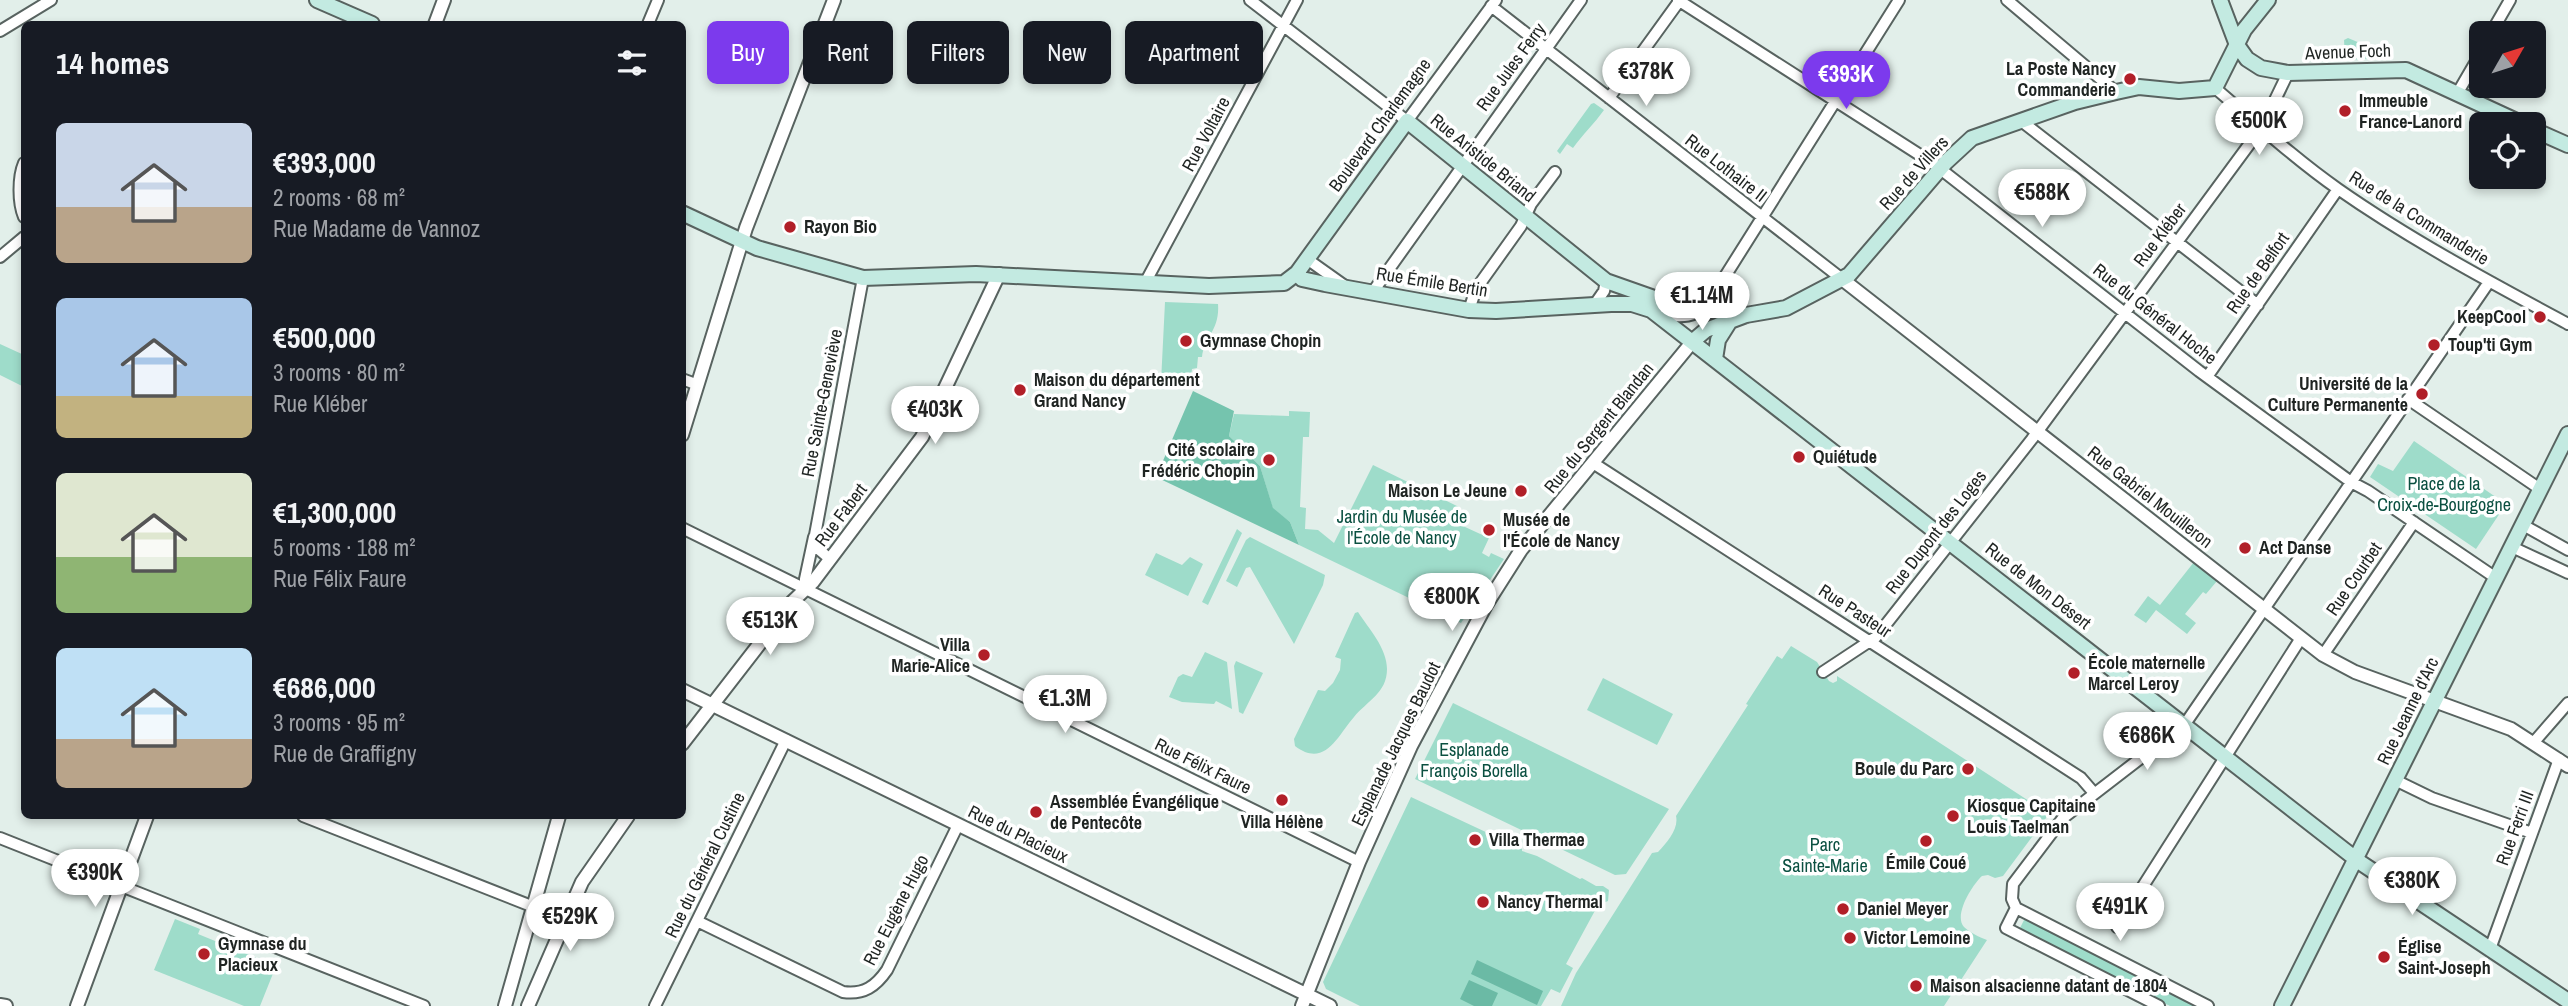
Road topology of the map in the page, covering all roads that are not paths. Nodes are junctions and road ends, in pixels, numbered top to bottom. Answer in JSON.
{"nodes":[{"id":1,"x":51,"y":0,"type":"edge"},
{"id":2,"x":444,"y":0,"type":"edge"},
{"id":3,"x":657,"y":0,"type":"edge"},
{"id":4,"x":834,"y":0,"type":"edge"},
{"id":5,"x":1250,"y":0,"type":"edge"},
{"id":6,"x":1297,"y":0,"type":"edge"},
{"id":7,"x":1581,"y":0,"type":"edge"},
{"id":8,"x":1679,"y":0,"type":"edge"},
{"id":9,"x":1899,"y":0,"type":"edge"},
{"id":10,"x":2007,"y":0,"type":"edge"},
{"id":11,"x":2220,"y":0,"type":"edge"},
{"id":12,"x":2268,"y":0,"type":"edge"},
{"id":13,"x":2510,"y":0,"type":"edge"},
{"id":14,"x":326,"y":2,"type":"edge"},
{"id":15,"x":1494,"y":3,"type":"edge"},
{"id":16,"x":366,"y":21,"type":"edge"},
{"id":17,"x":436,"y":21,"type":"edge"},
{"id":18,"x":649,"y":21,"type":"edge"},
{"id":19,"x":2498,"y":21,"type":"edge"},
{"id":20,"x":1283,"y":26,"type":"junction"},
{"id":21,"x":0,"y":31,"type":"edge"},
{"id":22,"x":2236,"y":45,"type":"junction"},
{"id":23,"x":1546,"y":49,"type":"junction"},
{"id":24,"x":2288,"y":73,"type":"junction"},
{"id":25,"x":2469,"y":73,"type":"edge"},
{"id":26,"x":2215,"y":88,"type":"junction"},
{"id":27,"x":2116,"y":92,"type":"junction"},
{"id":28,"x":2457,"y":94,"type":"junction"},
{"id":29,"x":1609,"y":98,"type":"junction"},
{"id":30,"x":1834,"y":100,"type":"junction"},
{"id":31,"x":2497,"y":112,"type":"edge"},
{"id":32,"x":2020,"y":120,"type":"junction"},
{"id":33,"x":1407,"y":121,"type":"junction"},
{"id":34,"x":2262,"y":127,"type":"junction"},
{"id":35,"x":2546,"y":135,"type":"edge"},
{"id":36,"x":2568,"y":145,"type":"edge"},
{"id":37,"x":1462,"y":166,"type":"junction"},
{"id":38,"x":1940,"y":170,"type":"junction"},
{"id":39,"x":21,"y":172,"type":"edge"},
{"id":40,"x":1555,"y":172,"type":"dead end"},
{"id":41,"x":2338,"y":189,"type":"junction"},
{"id":42,"x":21,"y":200,"type":"edge"},
{"id":43,"x":686,"y":215,"type":"edge"},
{"id":44,"x":1525,"y":216,"type":"junction"},
{"id":45,"x":1762,"y":218,"type":"junction"},
{"id":46,"x":21,"y":240,"type":"edge"},
{"id":47,"x":741,"y":242,"type":"junction"},
{"id":48,"x":2176,"y":242,"type":"junction"},
{"id":49,"x":0,"y":257,"type":"edge"},
{"id":50,"x":1307,"y":259,"type":"junction"},
{"id":51,"x":1297,"y":273,"type":"junction"},
{"id":52,"x":999,"y":274,"type":"junction"},
{"id":53,"x":863,"y":278,"type":"junction"},
{"id":54,"x":1842,"y":279,"type":"junction"},
{"id":55,"x":1605,"y":281,"type":"junction"},
{"id":56,"x":2488,"y":282,"type":"junction"},
{"id":57,"x":1145,"y":284,"type":"junction"},
{"id":58,"x":1346,"y":287,"type":"junction"},
{"id":59,"x":1373,"y":293,"type":"junction"},
{"id":60,"x":1595,"y":304,"type":"junction"},
{"id":61,"x":1632,"y":304,"type":"joint"},
{"id":62,"x":2258,"y":305,"type":"junction"},
{"id":63,"x":1703,"y":309,"type":"junction"},
{"id":64,"x":1469,"y":310,"type":"junction"},
{"id":65,"x":2123,"y":312,"type":"junction"},
{"id":66,"x":1659,"y":315,"type":"junction"},
{"id":67,"x":1746,"y":315,"type":"junction"},
{"id":68,"x":1730,"y":321,"type":"junction"},
{"id":69,"x":2568,"y":324,"type":"edge"},
{"id":70,"x":1693,"y":341,"type":"junction"},
{"id":71,"x":1715,"y":359,"type":"junction"},
{"id":72,"x":2207,"y":377,"type":"junction"},
{"id":73,"x":686,"y":380,"type":"edge"},
{"id":74,"x":698,"y":385,"type":"junction"},
{"id":75,"x":2408,"y":399,"type":"junction"},
{"id":76,"x":686,"y":422,"type":"edge"},
{"id":77,"x":2037,"y":431,"type":"junction"},
{"id":78,"x":2568,"y":434,"type":"edge"},
{"id":79,"x":1593,"y":463,"type":"junction"},
{"id":80,"x":2351,"y":482,"type":"junction"},
{"id":81,"x":2540,"y":489,"type":"junction"},
{"id":82,"x":2414,"y":522,"type":"junction"},
{"id":83,"x":2522,"y":525,"type":"junction"},
{"id":84,"x":686,"y":530,"type":"edge"},
{"id":85,"x":815,"y":535,"type":"junction"},
{"id":86,"x":1951,"y":542,"type":"junction"},
{"id":87,"x":2512,"y":547,"type":"junction"},
{"id":88,"x":2568,"y":550,"type":"edge"},
{"id":89,"x":830,"y":559,"type":"junction"},
{"id":90,"x":2568,"y":573,"type":"edge"},
{"id":91,"x":2496,"y":578,"type":"junction"},
{"id":92,"x":805,"y":590,"type":"junction"},
{"id":93,"x":1486,"y":606,"type":"joint"},
{"id":94,"x":2265,"y":608,"type":"junction"},
{"id":95,"x":2301,"y":638,"type":"junction"},
{"id":96,"x":1870,"y":642,"type":"junction"},
{"id":97,"x":2323,"y":655,"type":"junction"},
{"id":98,"x":1823,"y":671,"type":"dead end"},
{"id":99,"x":686,"y":692,"type":"edge"},
{"id":100,"x":2432,"y":701,"type":"junction"},
{"id":101,"x":2568,"y":703,"type":"edge"},
{"id":102,"x":713,"y":705,"type":"junction"},
{"id":103,"x":2185,"y":724,"type":"junction"},
{"id":104,"x":686,"y":739,"type":"edge"},
{"id":105,"x":786,"y":740,"type":"junction"},
{"id":106,"x":2534,"y":743,"type":"junction"},
{"id":107,"x":2225,"y":757,"type":"junction"},
{"id":108,"x":2563,"y":763,"type":"edge"},
{"id":109,"x":2400,"y":783,"type":"junction"},
{"id":110,"x":2094,"y":793,"type":"junction"},
{"id":111,"x":146,"y":819,"type":"edge"},
{"id":112,"x":310,"y":819,"type":"edge"},
{"id":113,"x":558,"y":819,"type":"edge"},
{"id":114,"x":626,"y":819,"type":"edge"},
{"id":115,"x":958,"y":825,"type":"junction"},
{"id":116,"x":2532,"y":833,"type":"junction"},
{"id":117,"x":0,"y":838,"type":"edge"},
{"id":118,"x":2356,"y":858,"type":"junction"},
{"id":119,"x":1359,"y":862,"type":"junction"},
{"id":120,"x":121,"y":887,"type":"junction"},
{"id":121,"x":533,"y":908,"type":"junction"},
{"id":122,"x":2016,"y":908,"type":"junction"},
{"id":123,"x":567,"y":920,"type":"junction"},
{"id":124,"x":697,"y":921,"type":"junction"},
{"id":125,"x":2117,"y":927,"type":"dead end"},
{"id":126,"x":2490,"y":948,"type":"junction"},
{"id":127,"x":1304,"y":1001,"type":"edge"},
{"id":128,"x":2568,"y":1001,"type":"edge"},
{"id":129,"x":0,"y":1005,"type":"edge"},
{"id":130,"x":6,"y":1006,"type":"edge"},
{"id":131,"x":77,"y":1006,"type":"edge"},
{"id":132,"x":424,"y":1006,"type":"edge"},
{"id":133,"x":505,"y":1006,"type":"edge"},
{"id":134,"x":528,"y":1006,"type":"edge"},
{"id":135,"x":655,"y":1006,"type":"edge"},
{"id":136,"x":1330,"y":1006,"type":"edge"},
{"id":137,"x":2159,"y":1006,"type":"edge"},
{"id":138,"x":2208,"y":1006,"type":"edge"},
{"id":139,"x":2282,"y":1006,"type":"edge"}],
"edges":[{"from":1,"to":21,"type":"street"},
{"from":2,"to":17,"type":"street"},
{"from":3,"to":18,"type":"street"},
{"from":4,"to":47,"type":"street"},
{"from":5,"to":20,"type":"street","name":"Rue Aristide Briand"},
{"from":6,"to":20,"type":"street","name":"Rue Voltaire"},
{"from":7,"to":23,"type":"street","name":"Rue Jules Ferry"},
{"from":8,"to":29,"type":"street"},
{"from":8,"to":30,"type":"street","name":"Rue du Général Hoche"},
{"from":9,"to":30,"type":"street"},
{"from":10,"to":27,"type":"street"},
{"from":11,"to":22,"type":"main road"},
{"from":12,"to":22,"type":"main road"},
{"from":13,"to":19,"type":"street"},
{"from":14,"to":16,"type":"main road"},
{"from":15,"to":23,"type":"street","name":"Rue Lothaire II"},
{"from":15,"to":33,"type":"street","name":"Boulevard Charlemagne"},
{"from":20,"to":33,"type":"street","name":"Rue Aristide Briand"},
{"from":20,"to":57,"type":"street","name":"Rue Voltaire"},
{"from":22,"to":24,"type":"main road","name":"Avenue Foch"},
{"from":22,"to":26,"type":"main road"},
{"from":23,"to":29,"type":"street","name":"Rue Lothaire II"},
{"from":23,"to":37,"type":"street","name":"Rue Jules Ferry"},
{"from":24,"to":28,"type":"main road","name":"Avenue Foch"},
{"from":24,"to":34,"type":"street","name":"Rue Kléber"},
{"from":25,"to":28,"type":"street"},
{"from":26,"to":27,"type":"main road","name":"Rue de Villers"},
{"from":26,"to":34,"type":"street","name":"Rue de la Commanderie"},
{"from":27,"to":32,"type":"main road","name":"Rue de Villers"},
{"from":28,"to":31,"type":"main road","name":"Avenue Foch"},
{"from":29,"to":45,"type":"street","name":"Rue Lothaire II"},
{"from":30,"to":38,"type":"street","name":"Rue du Général Hoche"},
{"from":30,"to":45,"type":"street"},
{"from":32,"to":38,"type":"main road","name":"Rue de Villers"},
{"from":32,"to":48,"type":"street"},
{"from":33,"to":37,"type":"main road","name":"Rue Aristide Briand"},
{"from":33,"to":50,"type":"main road","name":"Boulevard Charlemagne"},
{"from":34,"to":41,"type":"street","name":"Rue de la Commanderie"},
{"from":34,"to":48,"type":"street","name":"Rue Kléber"},
{"from":35,"to":36,"type":"main road"},
{"from":37,"to":44,"type":"main road","name":"Rue Aristide Briand"},
{"from":37,"to":59,"type":"street","name":"Rue Jules Ferry"},
{"from":38,"to":54,"type":"main road","name":"Rue de Villers"},
{"from":38,"to":65,"type":"street","name":"Rue du Général Hoche"},
{"from":39,"to":42,"type":"street"},
{"from":40,"to":44,"type":"street"},
{"from":41,"to":56,"type":"street","name":"Rue de la Commanderie"},
{"from":41,"to":62,"type":"street","name":"Rue de Belfort"},
{"from":43,"to":47,"type":"main road"},
{"from":44,"to":55,"type":"main road","name":"Rue Aristide Briand"},
{"from":44,"to":64,"type":"street"},
{"from":45,"to":54,"type":"street","name":"Rue Lothaire II"},
{"from":45,"to":63,"type":"street"},
{"from":46,"to":49,"type":"street"},
{"from":47,"to":53,"type":"main road"},
{"from":47,"to":74,"type":"street"},
{"from":48,"to":62,"type":"street"},
{"from":48,"to":65,"type":"street","name":"Rue Kléber"},
{"from":50,"to":51,"type":"main road","name":"Boulevard Charlemagne"},
{"from":50,"to":58,"type":"street","name":"Rue Émile Bertin"},
{"from":51,"to":57,"type":"main road"},
{"from":51,"to":58,"type":"main road","name":"Rue Émile Bertin"},
{"from":52,"to":53,"type":"main road"},
{"from":52,"to":57,"type":"main road"},
{"from":52,"to":89,"type":"street","name":"Rue Fabert"},
{"from":53,"to":85,"type":"street","name":"Rue Sainte-Geneviève"},
{"from":54,"to":67,"type":"main road","name":"Rue de Villers"},
{"from":54,"to":77,"type":"street","name":"Rue Gabriel Mouilleron"},
{"from":55,"to":60,"type":"street"},
{"from":55,"to":63,"type":"main road","name":"Rue Aristide Briand"},
{"from":56,"to":69,"type":"street","name":"Rue de la Commanderie"},
{"from":56,"to":75,"type":"street"},
{"from":58,"to":59,"type":"main road","name":"Rue Émile Bertin"},
{"from":59,"to":64,"type":"main road","name":"Rue Émile Bertin"},
{"from":60,"to":61,"type":"main road","name":"Rue Émile Bertin"},
{"from":60,"to":64,"type":"main road","name":"Rue Émile Bertin"},
{"from":61,"to":66,"type":"main road","name":"Rue de Mon Désert"},
{"from":62,"to":72,"type":"street","name":"Rue de Belfort"},
{"from":63,"to":66,"type":"street"},
{"from":63,"to":67,"type":"main road","name":"Rue Aristide Briand"},
{"from":65,"to":72,"type":"street","name":"Rue du Général Hoche"},
{"from":65,"to":77,"type":"street","name":"Rue Kléber"},
{"from":66,"to":70,"type":"main road","name":"Rue de Mon Désert"},
{"from":67,"to":68,"type":"main road","name":"Rue de Villers"},
{"from":68,"to":70,"type":"main road","name":"Rue de Villers"},
{"from":68,"to":71,"type":"main road"},
{"from":70,"to":71,"type":"main road","name":"Rue de Mon Désert"},
{"from":70,"to":79,"type":"street","name":"Rue du Sergent Blandan"},
{"from":71,"to":86,"type":"main road","name":"Rue de Mon Désert"},
{"from":72,"to":80,"type":"street","name":"Rue du Général Hoche"},
{"from":73,"to":74,"type":"street"},
{"from":74,"to":76,"type":"street"},
{"from":75,"to":80,"type":"street"},
{"from":75,"to":81,"type":"street"},
{"from":77,"to":86,"type":"street","name":"Rue Dupont des Loges"},
{"from":77,"to":94,"type":"street","name":"Rue Gabriel Mouilleron"},
{"from":78,"to":81,"type":"main road","name":"Rue Jeanne d'Arc"},
{"from":79,"to":93,"type":"street","name":"Rue du Sergent Blandan"},
{"from":79,"to":96,"type":"street","name":"Rue Pasteur"},
{"from":80,"to":82,"type":"street","name":"Rue du Général Hoche"},
{"from":80,"to":94,"type":"street"},
{"from":81,"to":83,"type":"main road","name":"Rue Jeanne d'Arc"},
{"from":82,"to":91,"type":"street","name":"Rue du Général Hoche"},
{"from":82,"to":97,"type":"street","name":"Rue Courbet"},
{"from":83,"to":87,"type":"main road","name":"Rue Jeanne d'Arc"},
{"from":83,"to":88,"type":"street"},
{"from":84,"to":92,"type":"street","name":"Rue Félix Faure"},
{"from":85,"to":89,"type":"street"},
{"from":85,"to":92,"type":"street","name":"Rue Sainte-Geneviève"},
{"from":86,"to":96,"type":"street","name":"Rue Dupont des Loges"},
{"from":86,"to":103,"type":"main road","name":"Rue de Mon Désert"},
{"from":87,"to":90,"type":"street"},
{"from":87,"to":91,"type":"main road","name":"Rue Jeanne d'Arc"},
{"from":89,"to":92,"type":"street","name":"Rue Fabert"},
{"from":91,"to":100,"type":"main road","name":"Rue Jeanne d'Arc"},
{"from":92,"to":102,"type":"street","name":"Rue Fabert"},
{"from":92,"to":119,"type":"street","name":"Rue Félix Faure"},
{"from":93,"to":119,"type":"street","name":"Esplanade Jacques Baudot"},
{"from":94,"to":95,"type":"street","name":"Rue Gabriel Mouilleron"},
{"from":94,"to":103,"type":"street"},
{"from":95,"to":97,"type":"street","name":"Rue Gabriel Mouilleron"},
{"from":95,"to":107,"type":"street"},
{"from":96,"to":98,"type":"street","name":"Rue Dupont des Loges"},
{"from":96,"to":110,"type":"street","name":"Rue Pasteur"},
{"from":97,"to":100,"type":"street","name":"Rue Gabriel Mouilleron"},
{"from":99,"to":102,"type":"street","name":"Rue du Placieux"},
{"from":100,"to":106,"type":"street","name":"Rue Gabriel Mouilleron"},
{"from":100,"to":109,"type":"main road","name":"Rue Jeanne d'Arc"},
{"from":101,"to":106,"type":"street"},
{"from":102,"to":104,"type":"street","name":"Rue Fabert"},
{"from":102,"to":105,"type":"street","name":"Rue du Placieux"},
{"from":103,"to":107,"type":"main road","name":"Rue de Mon Désert"},
{"from":103,"to":110,"type":"street"},
{"from":105,"to":115,"type":"street","name":"Rue du Placieux"},
{"from":105,"to":124,"type":"street","name":"Rue du Général Custine"},
{"from":106,"to":108,"type":"street","name":"Rue Gabriel Mouilleron"},
{"from":107,"to":118,"type":"main road","name":"Rue de Mon Désert"},
{"from":107,"to":125,"type":"street"},
{"from":108,"to":116,"type":"street","name":"Rue Ferri III"},
{"from":109,"to":116,"type":"street"},
{"from":109,"to":118,"type":"main road","name":"Rue Jeanne d'Arc"},
{"from":110,"to":122,"type":"street"},
{"from":111,"to":120,"type":"street"},
{"from":112,"to":121,"type":"street"},
{"from":113,"to":121,"type":"street"},
{"from":114,"to":123,"type":"street"},
{"from":115,"to":124,"type":"street","name":"Rue Eugène Hugo"},
{"from":115,"to":127,"type":"street","name":"Rue du Placieux"},
{"from":116,"to":126,"type":"street","name":"Rue Ferri III"},
{"from":117,"to":120,"type":"street"},
{"from":118,"to":126,"type":"main road","name":"Rue de Mon Désert"},
{"from":118,"to":139,"type":"main road","name":"Rue Jeanne d'Arc"},
{"from":119,"to":127,"type":"street"},
{"from":120,"to":131,"type":"street"},
{"from":120,"to":132,"type":"street"},
{"from":121,"to":123,"type":"street"},
{"from":121,"to":133,"type":"street"},
{"from":122,"to":137,"type":"street"},
{"from":122,"to":138,"type":"street"},
{"from":123,"to":134,"type":"street"},
{"from":124,"to":135,"type":"street","name":"Rue du Général Custine"},
{"from":126,"to":128,"type":"main road","name":"Rue de Mon Désert"},
{"from":127,"to":136,"type":"street","name":"Rue du Placieux"},
{"from":129,"to":130,"type":"street"}]}
